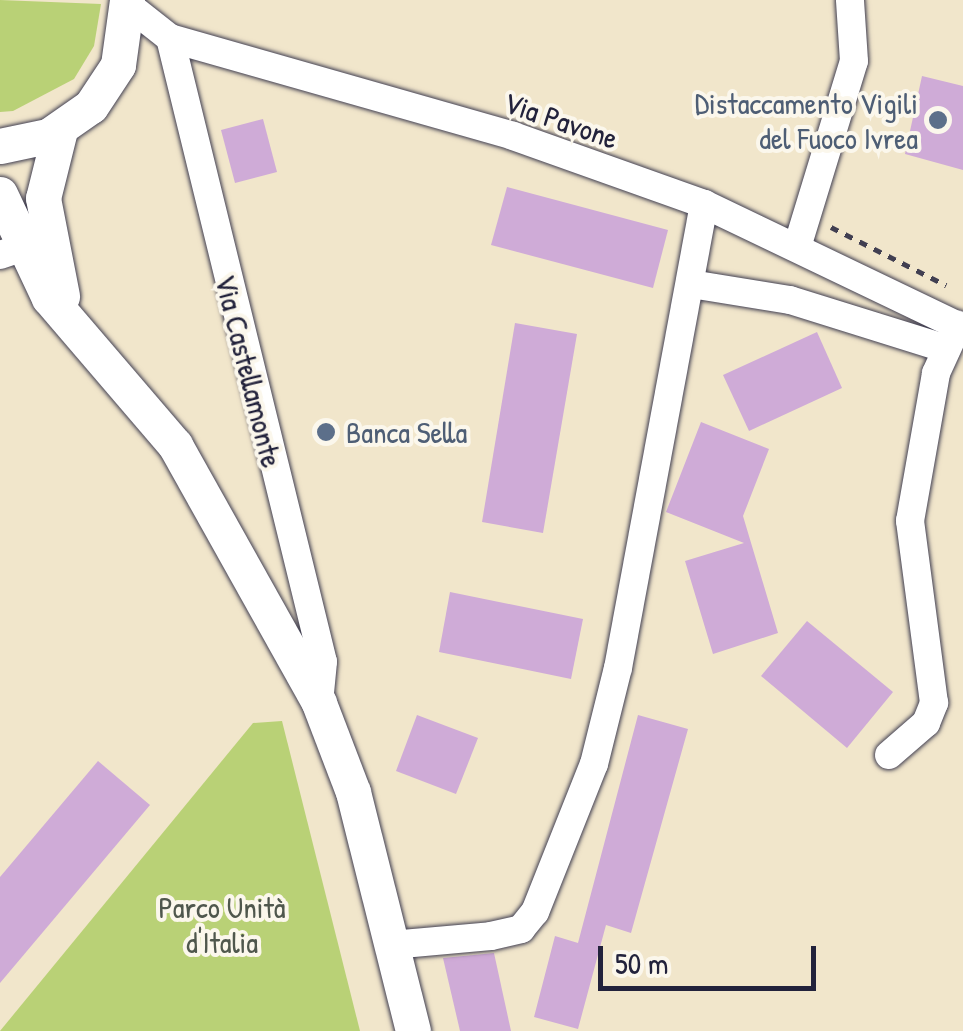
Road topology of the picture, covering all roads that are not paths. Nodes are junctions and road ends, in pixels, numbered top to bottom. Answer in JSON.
{"nodes":[{"id":1,"x":850,"y":0,"type":"edge"},
{"id":2,"x":127,"y":3,"type":"edge"},
{"id":3,"x":170,"y":38,"type":"junction"},
{"id":4,"x":60,"y":130,"type":"junction"},
{"id":5,"x":0,"y":146,"type":"edge"},
{"id":6,"x":0,"y":194,"type":"edge"},
{"id":7,"x":704,"y":204,"type":"junction"},
{"id":8,"x":798,"y":244,"type":"junction"},
{"id":9,"x":10,"y":251,"type":"edge"},
{"id":10,"x":690,"y":284,"type":"junction"},
{"id":11,"x":71,"y":326,"type":"junction"},
{"id":12,"x":956,"y":334,"type":"edge"},
{"id":13,"x":319,"y":703,"type":"junction"},
{"id":14,"x":889,"y":755,"type":"dead end"},
{"id":15,"x":391,"y":945,"type":"junction"},
{"id":16,"x":413,"y":1031,"type":"edge"}],
"edges":[{"from":1,"to":8,"type":"street"},
{"from":2,"to":3,"type":"street","name":"Via Pavone"},
{"from":2,"to":4,"type":"main road"},
{"from":3,"to":7,"type":"street","name":"Via Pavone"},
{"from":3,"to":13,"type":"street","name":"Via Castellamonte"},
{"from":4,"to":5,"type":"main road"},
{"from":4,"to":11,"type":"main road","name":"Via Castellamonte"},
{"from":6,"to":9,"type":"main road","name":"Via Castellamonte"},
{"from":7,"to":8,"type":"street","name":"Via Pavone"},
{"from":7,"to":10,"type":"street"},
{"from":8,"to":12,"type":"street","name":"Via Pavone"},
{"from":9,"to":11,"type":"main road","name":"Via Castellamonte"},
{"from":10,"to":12,"type":"street"},
{"from":10,"to":15,"type":"street"},
{"from":11,"to":13,"type":"main road","name":"Via Castellamonte"},
{"from":12,"to":14,"type":"street"},
{"from":13,"to":15,"type":"main road","name":"Via Castellamonte"},
{"from":15,"to":16,"type":"main road","name":"Via Castellamonte"}]}
